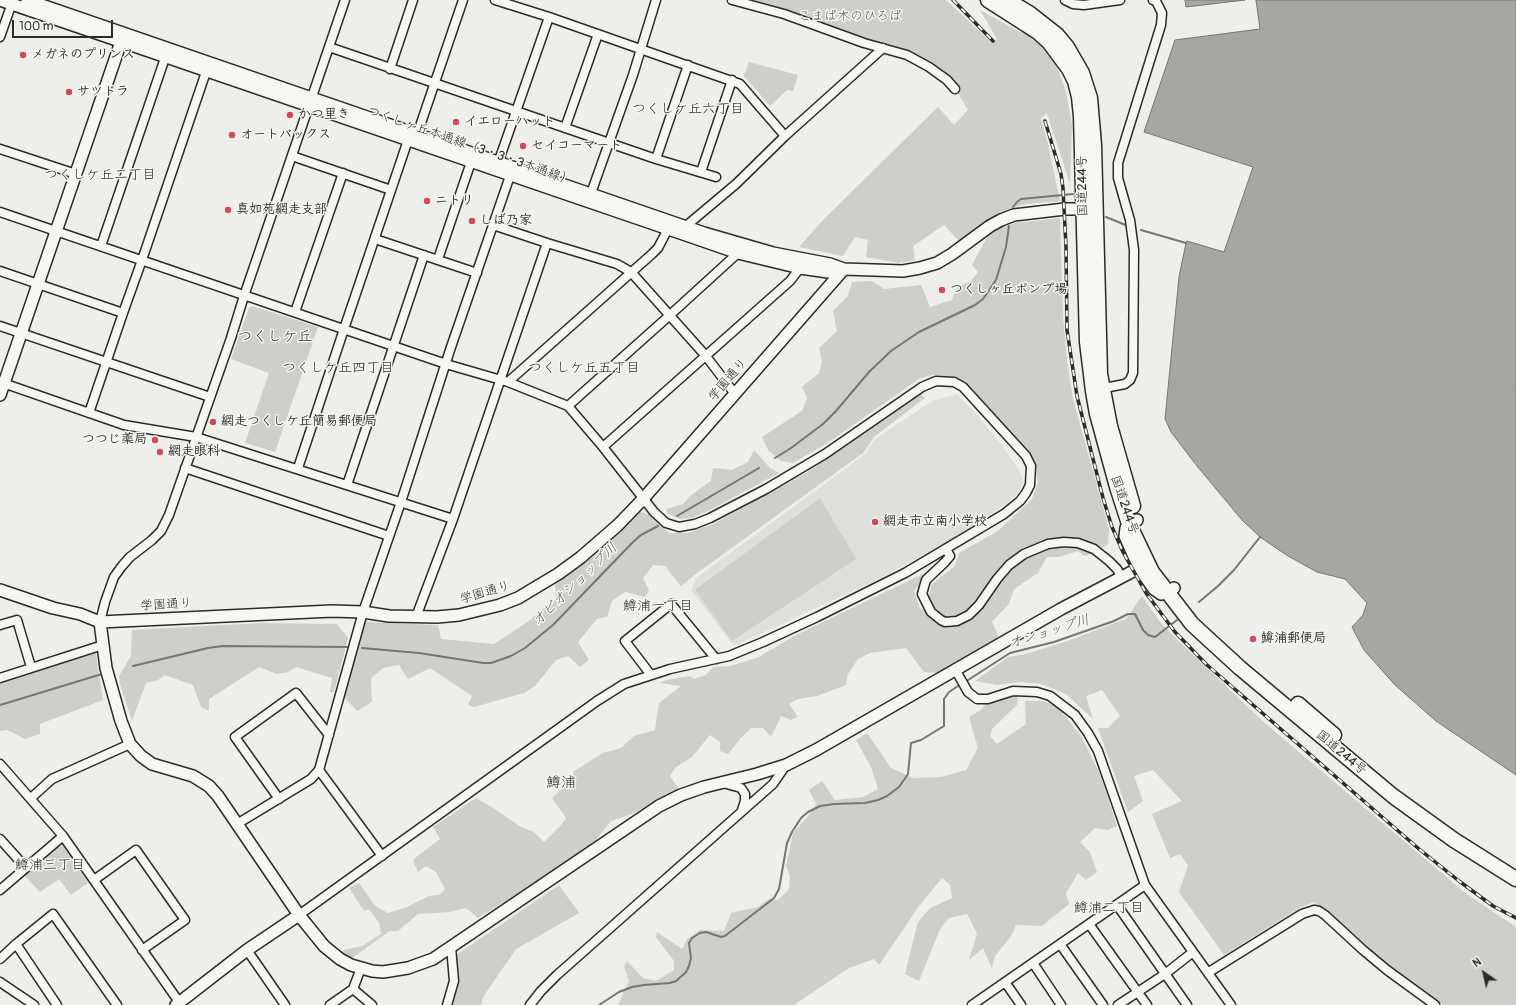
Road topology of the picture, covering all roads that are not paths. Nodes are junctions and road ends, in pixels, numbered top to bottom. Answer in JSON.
{"nodes":[{"id":1,"x":0,"y":0,"type":"edge"},
{"id":2,"x":27,"y":0,"type":"edge"},
{"id":3,"x":345,"y":0,"type":"edge"},
{"id":4,"x":413,"y":0,"type":"edge"},
{"id":5,"x":464,"y":0,"type":"edge"},
{"id":6,"x":495,"y":0,"type":"edge"},
{"id":7,"x":656,"y":0,"type":"edge"},
{"id":8,"x":732,"y":0,"type":"edge"},
{"id":9,"x":988,"y":0,"type":"edge"},
{"id":10,"x":1007,"y":0,"type":"edge"},
{"id":11,"x":1065,"y":0,"type":"edge"},
{"id":12,"x":1120,"y":0,"type":"edge"},
{"id":13,"x":1154,"y":0,"type":"edge"},
{"id":14,"x":12,"y":2,"type":"edge"},
{"id":15,"x":519,"y":4,"type":"edge"},
{"id":16,"x":549,"y":17,"type":"junction"},
{"id":17,"x":598,"y":34,"type":"junction"},
{"id":18,"x":0,"y":37,"type":"edge"},
{"id":19,"x":122,"y":38,"type":"junction"},
{"id":20,"x":329,"y":47,"type":"junction"},
{"id":21,"x":884,"y":48,"type":"junction"},
{"id":22,"x":642,"y":50,"type":"junction"},
{"id":23,"x":167,"y":53,"type":"junction"},
{"id":24,"x":688,"y":65,"type":"junction"},
{"id":25,"x":208,"y":67,"type":"junction"},
{"id":26,"x":390,"y":69,"type":"junction"},
{"id":27,"x":732,"y":80,"type":"junction"},
{"id":28,"x":435,"y":84,"type":"junction"},
{"id":29,"x":955,"y":89,"type":"dead end"},
{"id":30,"x":310,"y":102,"type":"junction"},
{"id":31,"x":516,"y":111,"type":"junction"},
{"id":32,"x":565,"y":128,"type":"junction"},
{"id":33,"x":785,"y":136,"type":"junction"},
{"id":34,"x":413,"y":137,"type":"junction"},
{"id":35,"x":609,"y":143,"type":"junction"},
{"id":36,"x":0,"y":149,"type":"edge"},
{"id":37,"x":292,"y":156,"type":"junction"},
{"id":38,"x":656,"y":159,"type":"junction"},
{"id":39,"x":471,"y":162,"type":"junction"},
{"id":40,"x":496,"y":166,"type":"junction"},
{"id":41,"x":511,"y":171,"type":"junction"},
{"id":42,"x":701,"y":172,"type":"junction"},
{"id":43,"x":343,"y":173,"type":"junction"},
{"id":44,"x":76,"y":174,"type":"junction"},
{"id":45,"x":716,"y":177,"type":"dead end"},
{"id":46,"x":391,"y":190,"type":"junction"},
{"id":47,"x":590,"y":197,"type":"junction"},
{"id":48,"x":1089,"y":209,"type":"junction"},
{"id":49,"x":0,"y":212,"type":"edge"},
{"id":50,"x":493,"y":225,"type":"junction"},
{"id":51,"x":670,"y":225,"type":"junction"},
{"id":52,"x":684,"y":230,"type":"junction"},
{"id":53,"x":56,"y":232,"type":"junction"},
{"id":54,"x":375,"y":239,"type":"junction"},
{"id":55,"x":547,"y":243,"type":"junction"},
{"id":56,"x":101,"y":246,"type":"junction"},
{"id":57,"x":740,"y":249,"type":"junction"},
{"id":58,"x":424,"y":255,"type":"junction"},
{"id":59,"x":142,"y":260,"type":"junction"},
{"id":60,"x":438,"y":260,"type":"junction"},
{"id":61,"x":800,"y":268,"type":"junction"},
{"id":62,"x":844,"y":269,"type":"junction"},
{"id":63,"x":0,"y":271,"type":"edge"},
{"id":64,"x":631,"y":272,"type":"junction"},
{"id":65,"x":477,"y":273,"type":"junction"},
{"id":66,"x":38,"y":284,"type":"junction"},
{"id":67,"x":244,"y":296,"type":"junction"},
{"id":68,"x":296,"y":312,"type":"junction"},
{"id":69,"x":123,"y":313,"type":"junction"},
{"id":70,"x":670,"y":315,"type":"junction"},
{"id":71,"x":0,"y":326,"type":"edge"},
{"id":72,"x":344,"y":329,"type":"junction"},
{"id":73,"x":21,"y":333,"type":"junction"},
{"id":74,"x":393,"y":346,"type":"junction"},
{"id":75,"x":706,"y":355,"type":"junction"},
{"id":76,"x":106,"y":362,"type":"junction"},
{"id":77,"x":446,"y":364,"type":"junction"},
{"id":78,"x":2,"y":382,"type":"edge"},
{"id":79,"x":504,"y":382,"type":"junction"},
{"id":80,"x":1098,"y":390,"type":"junction"},
{"id":81,"x":735,"y":394,"type":"junction"},
{"id":82,"x":0,"y":395,"type":"edge"},
{"id":83,"x":210,"y":397,"type":"junction"},
{"id":84,"x":568,"y":406,"type":"junction"},
{"id":85,"x":89,"y":413,"type":"junction"},
{"id":86,"x":196,"y":437,"type":"junction"},
{"id":87,"x":603,"y":447,"type":"junction"},
{"id":88,"x":185,"y":468,"type":"junction"},
{"id":89,"x":298,"y":468,"type":"junction"},
{"id":90,"x":347,"y":485,"type":"junction"},
{"id":91,"x":644,"y":500,"type":"junction"},
{"id":92,"x":401,"y":502,"type":"junction"},
{"id":93,"x":453,"y":519,"type":"junction"},
{"id":94,"x":1133,"y":522,"type":"junction"},
{"id":95,"x":389,"y":536,"type":"junction"},
{"id":96,"x":946,"y":549,"type":"junction"},
{"id":97,"x":1139,"y":568,"type":"junction"},
{"id":98,"x":1121,"y":576,"type":"junction"},
{"id":99,"x":0,"y":590,"type":"edge"},
{"id":100,"x":1170,"y":590,"type":"junction"},
{"id":101,"x":363,"y":612,"type":"junction"},
{"id":102,"x":416,"y":617,"type":"junction"},
{"id":103,"x":100,"y":622,"type":"junction"},
{"id":104,"x":0,"y":626,"type":"edge"},
{"id":105,"x":103,"y":645,"type":"junction"},
{"id":106,"x":716,"y":659,"type":"junction"},
{"id":107,"x":31,"y":667,"type":"junction"},
{"id":108,"x":955,"y":669,"type":"junction"},
{"id":109,"x":650,"y":675,"type":"junction"},
{"id":110,"x":0,"y":678,"type":"edge"},
{"id":111,"x":329,"y":735,"type":"junction"},
{"id":112,"x":130,"y":744,"type":"junction"},
{"id":113,"x":0,"y":764,"type":"edge"},
{"id":114,"x":786,"y":765,"type":"junction"},
{"id":115,"x":320,"y":770,"type":"junction"},
{"id":116,"x":720,"y":782,"type":"junction"},
{"id":117,"x":31,"y":798,"type":"junction"},
{"id":118,"x":279,"y":799,"type":"junction"},
{"id":119,"x":742,"y":810,"type":"junction"},
{"id":120,"x":237,"y":824,"type":"junction"},
{"id":121,"x":63,"y":836,"type":"junction"},
{"id":122,"x":0,"y":839,"type":"edge"},
{"id":123,"x":382,"y":856,"type":"junction"},
{"id":124,"x":26,"y":868,"type":"junction"},
{"id":125,"x":1516,"y":868,"type":"edge"},
{"id":126,"x":1516,"y":879,"type":"edge"},
{"id":127,"x":94,"y":880,"type":"junction"},
{"id":128,"x":1145,"y":885,"type":"junction"},
{"id":129,"x":0,"y":890,"type":"edge"},
{"id":130,"x":1117,"y":905,"type":"junction"},
{"id":131,"x":299,"y":915,"type":"junction"},
{"id":132,"x":1089,"y":924,"type":"junction"},
{"id":133,"x":16,"y":944,"type":"junction"},
{"id":134,"x":1060,"y":944,"type":"junction"},
{"id":135,"x":451,"y":947,"type":"junction"},
{"id":136,"x":142,"y":950,"type":"junction"},
{"id":137,"x":247,"y":950,"type":"junction"},
{"id":138,"x":1193,"y":952,"type":"junction"},
{"id":139,"x":0,"y":959,"type":"edge"},
{"id":140,"x":1033,"y":963,"type":"junction"},
{"id":141,"x":361,"y":968,"type":"junction"},
{"id":142,"x":1209,"y":972,"type":"junction"},
{"id":143,"x":1165,"y":974,"type":"junction"},
{"id":144,"x":0,"y":982,"type":"edge"},
{"id":145,"x":1005,"y":982,"type":"junction"},
{"id":146,"x":353,"y":989,"type":"junction"},
{"id":147,"x":1138,"y":992,"type":"junction"},
{"id":148,"x":178,"y":1004,"type":"edge"},
{"id":149,"x":975,"y":1004,"type":"edge"},
{"id":150,"x":34,"y":1005,"type":"edge"},
{"id":151,"x":57,"y":1005,"type":"edge"},
{"id":152,"x":117,"y":1005,"type":"edge"},
{"id":153,"x":285,"y":1005,"type":"edge"},
{"id":154,"x":330,"y":1005,"type":"edge"},
{"id":155,"x":372,"y":1005,"type":"edge"},
{"id":156,"x":447,"y":1005,"type":"edge"},
{"id":157,"x":530,"y":1005,"type":"edge"},
{"id":158,"x":1021,"y":1005,"type":"edge"},
{"id":159,"x":1061,"y":1005,"type":"edge"},
{"id":160,"x":1103,"y":1005,"type":"edge"},
{"id":161,"x":1118,"y":1005,"type":"edge"},
{"id":162,"x":1147,"y":1005,"type":"edge"},
{"id":163,"x":1187,"y":1005,"type":"edge"},
{"id":164,"x":1231,"y":1005,"type":"edge"},
{"id":165,"x":1435,"y":1005,"type":"edge"}],
"edges":[{"from":1,"to":14,"type":"street","name":"つくしヶ丘本通線（3・3・3本通線）"},
{"from":2,"to":19,"type":"street","name":"つくしヶ丘本通線（3・3・3本通線）"},
{"from":3,"to":20,"type":"street"},
{"from":4,"to":26,"type":"street"},
{"from":5,"to":28,"type":"street"},
{"from":6,"to":15,"type":"street"},
{"from":7,"to":22,"type":"street"},
{"from":8,"to":21,"type":"street"},
{"from":9,"to":48,"type":"highway","name":"国道244号"},
{"from":10,"to":48,"type":"highway","name":"国道244号"},
{"from":11,"to":12,"type":"street"},
{"from":13,"to":80,"type":"street"},
{"from":14,"to":18,"type":"street"},
{"from":14,"to":19,"type":"street","name":"つくしヶ丘本通線（3・3・3本通線）"},
{"from":15,"to":16,"type":"street"},
{"from":16,"to":17,"type":"street"},
{"from":16,"to":31,"type":"street"},
{"from":17,"to":22,"type":"street"},
{"from":17,"to":32,"type":"street"},
{"from":19,"to":23,"type":"street","name":"つくしヶ丘本通線（3・3・3本通線）"},
{"from":19,"to":44,"type":"street"},
{"from":20,"to":26,"type":"street"},
{"from":20,"to":30,"type":"street"},
{"from":21,"to":29,"type":"street"},
{"from":21,"to":33,"type":"street"},
{"from":22,"to":24,"type":"street"},
{"from":22,"to":35,"type":"street"},
{"from":23,"to":25,"type":"street","name":"つくしヶ丘本通線（3・3・3本通線）"},
{"from":23,"to":56,"type":"street"},
{"from":24,"to":27,"type":"street"},
{"from":24,"to":38,"type":"street"},
{"from":25,"to":30,"type":"street","name":"つくしヶ丘本通線（3・3・3本通線）"},
{"from":25,"to":59,"type":"street"},
{"from":26,"to":28,"type":"street"},
{"from":27,"to":33,"type":"street"},
{"from":27,"to":42,"type":"street"},
{"from":28,"to":31,"type":"street"},
{"from":28,"to":34,"type":"street"},
{"from":30,"to":34,"type":"street","name":"つくしヶ丘本通線（3・3・3本通線）"},
{"from":30,"to":37,"type":"street"},
{"from":31,"to":32,"type":"street"},
{"from":31,"to":40,"type":"street"},
{"from":32,"to":35,"type":"street"},
{"from":33,"to":52,"type":"street"},
{"from":34,"to":39,"type":"street","name":"つくしヶ丘本通線（3・3・3本通線）"},
{"from":34,"to":40,"type":"street","name":"つくしヶ丘本通線（3・3・3本通線）"},
{"from":34,"to":46,"type":"street"},
{"from":35,"to":38,"type":"street"},
{"from":35,"to":47,"type":"street"},
{"from":36,"to":44,"type":"street"},
{"from":37,"to":43,"type":"street"},
{"from":37,"to":67,"type":"street"},
{"from":38,"to":42,"type":"street"},
{"from":39,"to":40,"type":"street","name":"つくしヶ丘本通線（3・3・3本通線）"},
{"from":39,"to":60,"type":"street"},
{"from":40,"to":41,"type":"street","name":"つくしヶ丘本通線（3・3・3本通線）"},
{"from":41,"to":47,"type":"street","name":"つくしヶ丘本通線（3・3・3本通線）"},
{"from":41,"to":50,"type":"street"},
{"from":42,"to":45,"type":"street"},
{"from":43,"to":46,"type":"street"},
{"from":43,"to":68,"type":"street"},
{"from":44,"to":53,"type":"street"},
{"from":46,"to":54,"type":"street"},
{"from":47,"to":51,"type":"street","name":"つくしヶ丘本通線（3・3・3本通線）"},
{"from":48,"to":62,"type":"street","name":"つくしヶ丘本通線（3・3・3本通線）"},
{"from":48,"to":80,"type":"highway","name":"国道244号"},
{"from":49,"to":53,"type":"street"},
{"from":50,"to":55,"type":"street"},
{"from":50,"to":65,"type":"street"},
{"from":51,"to":52,"type":"street","name":"つくしヶ丘本通線（3・3・3本通線）"},
{"from":51,"to":64,"type":"street"},
{"from":52,"to":57,"type":"street","name":"つくしヶ丘本通線（3・3・3本通線）"},
{"from":53,"to":56,"type":"street"},
{"from":53,"to":66,"type":"street"},
{"from":54,"to":58,"type":"street"},
{"from":54,"to":72,"type":"street"},
{"from":55,"to":64,"type":"street"},
{"from":55,"to":79,"type":"street"},
{"from":56,"to":59,"type":"street"},
{"from":57,"to":61,"type":"street","name":"つくしヶ丘本通線（3・3・3本通線）"},
{"from":57,"to":62,"type":"street","name":"つくしヶ丘本通線（3・3・3本通線）"},
{"from":57,"to":70,"type":"street"},
{"from":58,"to":60,"type":"street"},
{"from":58,"to":74,"type":"street"},
{"from":59,"to":67,"type":"street"},
{"from":59,"to":69,"type":"street"},
{"from":60,"to":65,"type":"street"},
{"from":61,"to":62,"type":"street","name":"つくしヶ丘本通線（3・3・3本通線）"},
{"from":61,"to":75,"type":"street"},
{"from":62,"to":81,"type":"street","name":"学園通り"},
{"from":63,"to":66,"type":"street"},
{"from":64,"to":70,"type":"street"},
{"from":64,"to":79,"type":"street"},
{"from":65,"to":77,"type":"street"},
{"from":66,"to":69,"type":"street"},
{"from":66,"to":73,"type":"street"},
{"from":67,"to":68,"type":"street"},
{"from":67,"to":83,"type":"street"},
{"from":68,"to":72,"type":"street"},
{"from":69,"to":76,"type":"street"},
{"from":70,"to":75,"type":"street"},
{"from":70,"to":84,"type":"street"},
{"from":71,"to":73,"type":"street"},
{"from":72,"to":74,"type":"street"},
{"from":72,"to":89,"type":"street"},
{"from":73,"to":76,"type":"street"},
{"from":73,"to":78,"type":"street"},
{"from":74,"to":77,"type":"street"},
{"from":74,"to":90,"type":"street"},
{"from":75,"to":81,"type":"street"},
{"from":75,"to":87,"type":"street"},
{"from":76,"to":83,"type":"street"},
{"from":76,"to":85,"type":"street"},
{"from":77,"to":79,"type":"street"},
{"from":77,"to":92,"type":"street"},
{"from":78,"to":82,"type":"street"},
{"from":78,"to":85,"type":"street"},
{"from":79,"to":84,"type":"street"},
{"from":79,"to":93,"type":"street"},
{"from":80,"to":94,"type":"highway","name":"国道244号"},
{"from":81,"to":91,"type":"street","name":"学園通り"},
{"from":83,"to":86,"type":"street"},
{"from":84,"to":87,"type":"street"},
{"from":85,"to":86,"type":"street"},
{"from":86,"to":88,"type":"street"},
{"from":86,"to":89,"type":"street"},
{"from":87,"to":91,"type":"street"},
{"from":88,"to":95,"type":"street"},
{"from":88,"to":103,"type":"street"},
{"from":89,"to":90,"type":"street"},
{"from":90,"to":92,"type":"street"},
{"from":91,"to":96,"type":"street"},
{"from":91,"to":102,"type":"street","name":"学園通り"},
{"from":92,"to":93,"type":"street"},
{"from":92,"to":95,"type":"street"},
{"from":93,"to":102,"type":"street"},
{"from":94,"to":97,"type":"street"},
{"from":94,"to":100,"type":"highway","name":"国道244号"},
{"from":95,"to":101,"type":"street"},
{"from":96,"to":98,"type":"street"},
{"from":96,"to":106,"type":"street"},
{"from":97,"to":98,"type":"street"},
{"from":97,"to":100,"type":"street"},
{"from":98,"to":108,"type":"street"},
{"from":99,"to":103,"type":"street","name":"学園通り"},
{"from":100,"to":125,"type":"highway","name":"国道244号"},
{"from":100,"to":126,"type":"highway","name":"国道244号"},
{"from":101,"to":102,"type":"street","name":"学園通り"},
{"from":101,"to":103,"type":"street","name":"学園通り"},
{"from":101,"to":111,"type":"street"},
{"from":103,"to":105,"type":"street"},
{"from":104,"to":107,"type":"street"},
{"from":105,"to":107,"type":"street"},
{"from":105,"to":112,"type":"street"},
{"from":106,"to":109,"type":"street"},
{"from":106,"to":109,"type":"street"},
{"from":107,"to":110,"type":"street"},
{"from":108,"to":114,"type":"street"},
{"from":108,"to":128,"type":"street"},
{"from":109,"to":123,"type":"street"},
{"from":111,"to":115,"type":"street"},
{"from":111,"to":118,"type":"street"},
{"from":112,"to":117,"type":"street"},
{"from":112,"to":120,"type":"street"},
{"from":113,"to":117,"type":"street"},
{"from":114,"to":116,"type":"street"},
{"from":114,"to":119,"type":"street"},
{"from":115,"to":118,"type":"street"},
{"from":115,"to":123,"type":"street"},
{"from":116,"to":119,"type":"street"},
{"from":116,"to":135,"type":"street"},
{"from":117,"to":121,"type":"street"},
{"from":118,"to":120,"type":"street"},
{"from":119,"to":157,"type":"street"},
{"from":120,"to":131,"type":"street"},
{"from":121,"to":124,"type":"street"},
{"from":121,"to":127,"type":"street"},
{"from":122,"to":124,"type":"street"},
{"from":123,"to":131,"type":"street"},
{"from":124,"to":129,"type":"street"},
{"from":127,"to":136,"type":"street"},
{"from":127,"to":136,"type":"street"},
{"from":128,"to":130,"type":"street"},
{"from":128,"to":138,"type":"street"},
{"from":130,"to":132,"type":"street"},
{"from":130,"to":143,"type":"street"},
{"from":131,"to":137,"type":"street"},
{"from":131,"to":141,"type":"street"},
{"from":132,"to":134,"type":"street"},
{"from":132,"to":147,"type":"street"},
{"from":133,"to":139,"type":"street"},
{"from":133,"to":151,"type":"street"},
{"from":133,"to":152,"type":"street"},
{"from":134,"to":140,"type":"street"},
{"from":134,"to":160,"type":"street"},
{"from":135,"to":141,"type":"street"},
{"from":135,"to":156,"type":"street"},
{"from":136,"to":148,"type":"street"},
{"from":137,"to":148,"type":"street"},
{"from":137,"to":153,"type":"street"},
{"from":138,"to":142,"type":"street"},
{"from":138,"to":143,"type":"street"},
{"from":140,"to":145,"type":"street"},
{"from":140,"to":159,"type":"street"},
{"from":141,"to":146,"type":"street"},
{"from":142,"to":164,"type":"street"},
{"from":142,"to":165,"type":"street"},
{"from":143,"to":147,"type":"street"},
{"from":143,"to":163,"type":"street"},
{"from":144,"to":150,"type":"street"},
{"from":145,"to":149,"type":"street"},
{"from":145,"to":158,"type":"street"},
{"from":146,"to":154,"type":"street"},
{"from":146,"to":155,"type":"street"},
{"from":147,"to":161,"type":"street"},
{"from":147,"to":162,"type":"street"}]}
